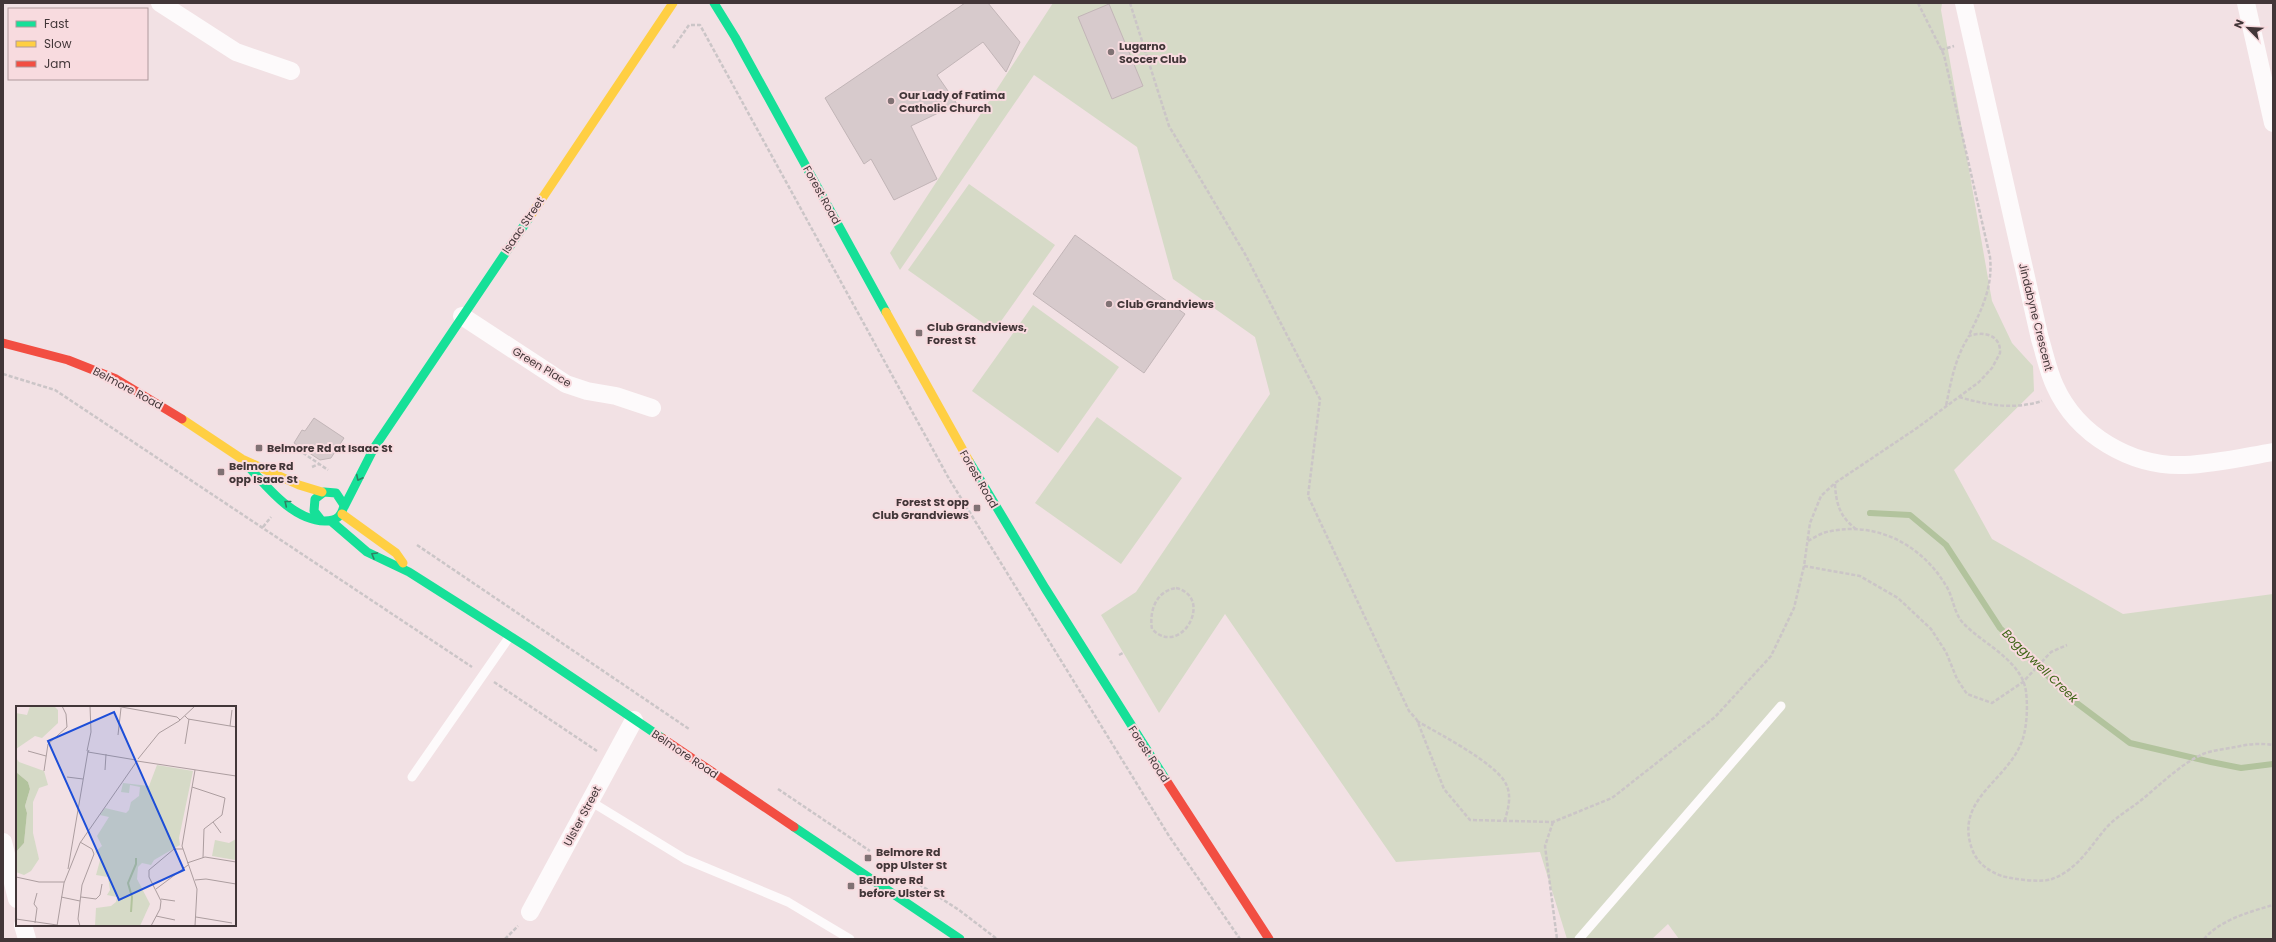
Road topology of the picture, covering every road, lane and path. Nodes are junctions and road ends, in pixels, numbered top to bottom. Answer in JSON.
{"nodes":[{"id":1,"x":160,"y":3,"type":"edge"},
{"id":2,"x":673,"y":3,"type":"edge"},
{"id":3,"x":714,"y":3,"type":"edge"},
{"id":4,"x":1130,"y":3,"type":"edge"},
{"id":5,"x":1918,"y":3,"type":"edge"},
{"id":6,"x":1964,"y":3,"type":"edge"},
{"id":7,"x":2246,"y":3,"type":"edge"},
{"id":8,"x":291,"y":71,"type":"dead end"},
{"id":9,"x":2273,"y":123,"type":"edge"},
{"id":10,"x":462,"y":316,"type":"junction"},
{"id":11,"x":1969,"y":336,"type":"junction"},
{"id":12,"x":3,"y":343,"type":"edge"},
{"id":13,"x":3,"y":374,"type":"edge"},
{"id":14,"x":2060,"y":395,"type":"junction"},
{"id":15,"x":1958,"y":397,"type":"junction"},
{"id":16,"x":1946,"y":406,"type":"junction"},
{"id":17,"x":652,"y":408,"type":"dead end"},
{"id":18,"x":293,"y":446,"type":"dead end"},
{"id":19,"x":374,"y":448,"type":"junction"},
{"id":20,"x":2273,"y":452,"type":"edge"},
{"id":21,"x":242,"y":459,"type":"junction"},
{"id":22,"x":352,"y":469,"type":"dead end"},
{"id":23,"x":328,"y":470,"type":"dead end"},
{"id":24,"x":338,"y":482,"type":"dead end"},
{"id":25,"x":1835,"y":483,"type":"junction"},
{"id":26,"x":326,"y":492,"type":"junction"},
{"id":27,"x":343,"y":510,"type":"junction"},
{"id":28,"x":326,"y":521,"type":"junction"},
{"id":29,"x":1857,"y":529,"type":"junction"},
{"id":30,"x":411,"y":541,"type":"dead end"},
{"id":31,"x":1808,"y":541,"type":"junction"},
{"id":32,"x":1804,"y":566,"type":"junction"},
{"id":33,"x":409,"y":572,"type":"junction"},
{"id":34,"x":1155,"y":602,"type":"joint"},
{"id":35,"x":510,"y":636,"type":"junction"},
{"id":36,"x":2067,"y":645,"type":"dead end"},
{"id":37,"x":1123,"y":653,"type":"dead end"},
{"id":38,"x":1119,"y":655,"type":"dead end"},
{"id":39,"x":483,"y":675,"type":"junction"},
{"id":40,"x":2024,"y":682,"type":"junction"},
{"id":41,"x":1781,"y":706,"type":"dead end"},
{"id":42,"x":634,"y":720,"type":"junction"},
{"id":43,"x":1417,"y":720,"type":"junction"},
{"id":44,"x":696,"y":734,"type":"dead end"},
{"id":45,"x":2273,"y":745,"type":"edge"},
{"id":46,"x":601,"y":754,"type":"dead end"},
{"id":47,"x":412,"y":777,"type":"dead end"},
{"id":48,"x":772,"y":785,"type":"dead end"},
{"id":49,"x":590,"y":801,"type":"junction"},
{"id":50,"x":1505,"y":820,"type":"junction"},
{"id":51,"x":1553,"y":822,"type":"junction"},
{"id":52,"x":3,"y":842,"type":"edge"},
{"id":53,"x":873,"y":853,"type":"dead end"},
{"id":54,"x":913,"y":880,"type":"dead end"},
{"id":55,"x":16,"y":895,"type":"edge"},
{"id":56,"x":2273,"y":904,"type":"edge"},
{"id":57,"x":530,"y":912,"type":"dead end"},
{"id":58,"x":23,"y":926,"type":"edge"},
{"id":59,"x":27,"y":939,"type":"edge"},
{"id":60,"x":850,"y":939,"type":"edge"},
{"id":61,"x":960,"y":939,"type":"edge"},
{"id":62,"x":997,"y":939,"type":"edge"},
{"id":63,"x":1269,"y":939,"type":"edge"},
{"id":64,"x":1557,"y":939,"type":"edge"},
{"id":65,"x":1579,"y":939,"type":"edge"},
{"id":66,"x":2204,"y":939,"type":"edge"}],
"edges":[{"from":1,"to":8,"type":"street"},
{"from":2,"to":10,"type":"street","name":"Isaac Street"},
{"from":3,"to":63,"type":"street","name":"Forest Road"},
{"from":4,"to":43,"type":"path"},
{"from":5,"to":11,"type":"path"},
{"from":6,"to":14,"type":"street","name":"Jindabyne Crescent"},
{"from":7,"to":9,"type":"street"},
{"from":10,"to":17,"type":"street","name":"Green Place"},
{"from":10,"to":19,"type":"street","name":"Isaac Street"},
{"from":11,"to":15,"type":"path"},
{"from":11,"to":16,"type":"path"},
{"from":12,"to":21,"type":"street","name":"Belmore Road"},
{"from":13,"to":39,"type":"path"},
{"from":14,"to":15,"type":"path"},
{"from":14,"to":20,"type":"street","name":"Jindabyne Crescent"},
{"from":15,"to":16,"type":"path"},
{"from":16,"to":25,"type":"path"},
{"from":18,"to":23,"type":"path"},
{"from":19,"to":22,"type":"street","name":"Isaac Street"},
{"from":19,"to":27,"type":"street","name":"Isaac Street","one_way":true},
{"from":21,"to":26,"type":"street","name":"Belmore Road"},
{"from":28,"to":21,"type":"street","name":"Belmore Road","one_way":true},
{"from":24,"to":26,"type":"street"},
{"from":25,"to":29,"type":"path"},
{"from":25,"to":31,"type":"path"},
{"from":26,"to":27,"type":"street"},
{"from":26,"to":28,"type":"street"},
{"from":27,"to":28,"type":"street"},
{"from":27,"to":33,"type":"street","name":"Belmore Road"},
{"from":33,"to":28,"type":"street","name":"Belmore Road","one_way":true},
{"from":29,"to":31,"type":"path"},
{"from":29,"to":40,"type":"path"},
{"from":30,"to":44,"type":"path"},
{"from":31,"to":32,"type":"path"},
{"from":32,"to":40,"type":"path"},
{"from":32,"to":51,"type":"path"},
{"from":33,"to":35,"type":"street","name":"Belmore Road"},
{"from":34,"to":34,"type":"path"},
{"from":35,"to":39,"type":"lane"},
{"from":35,"to":42,"type":"street","name":"Belmore Road"},
{"from":36,"to":40,"type":"path"},
{"from":37,"to":38,"type":"path"},
{"from":39,"to":46,"type":"path"},
{"from":39,"to":47,"type":"lane"},
{"from":40,"to":45,"type":"path"},
{"from":41,"to":65,"type":"lane"},
{"from":42,"to":49,"type":"street","name":"Ulster Street"},
{"from":42,"to":61,"type":"street","name":"Belmore Road"},
{"from":43,"to":50,"type":"path"},
{"from":43,"to":50,"type":"path"},
{"from":48,"to":53,"type":"path"},
{"from":49,"to":57,"type":"street","name":"Ulster Street"},
{"from":49,"to":60,"type":"lane"},
{"from":50,"to":51,"type":"path"},
{"from":51,"to":64,"type":"path"},
{"from":52,"to":55,"type":"street"},
{"from":54,"to":62,"type":"path"},
{"from":56,"to":66,"type":"path"},
{"from":58,"to":59,"type":"street"}]}
